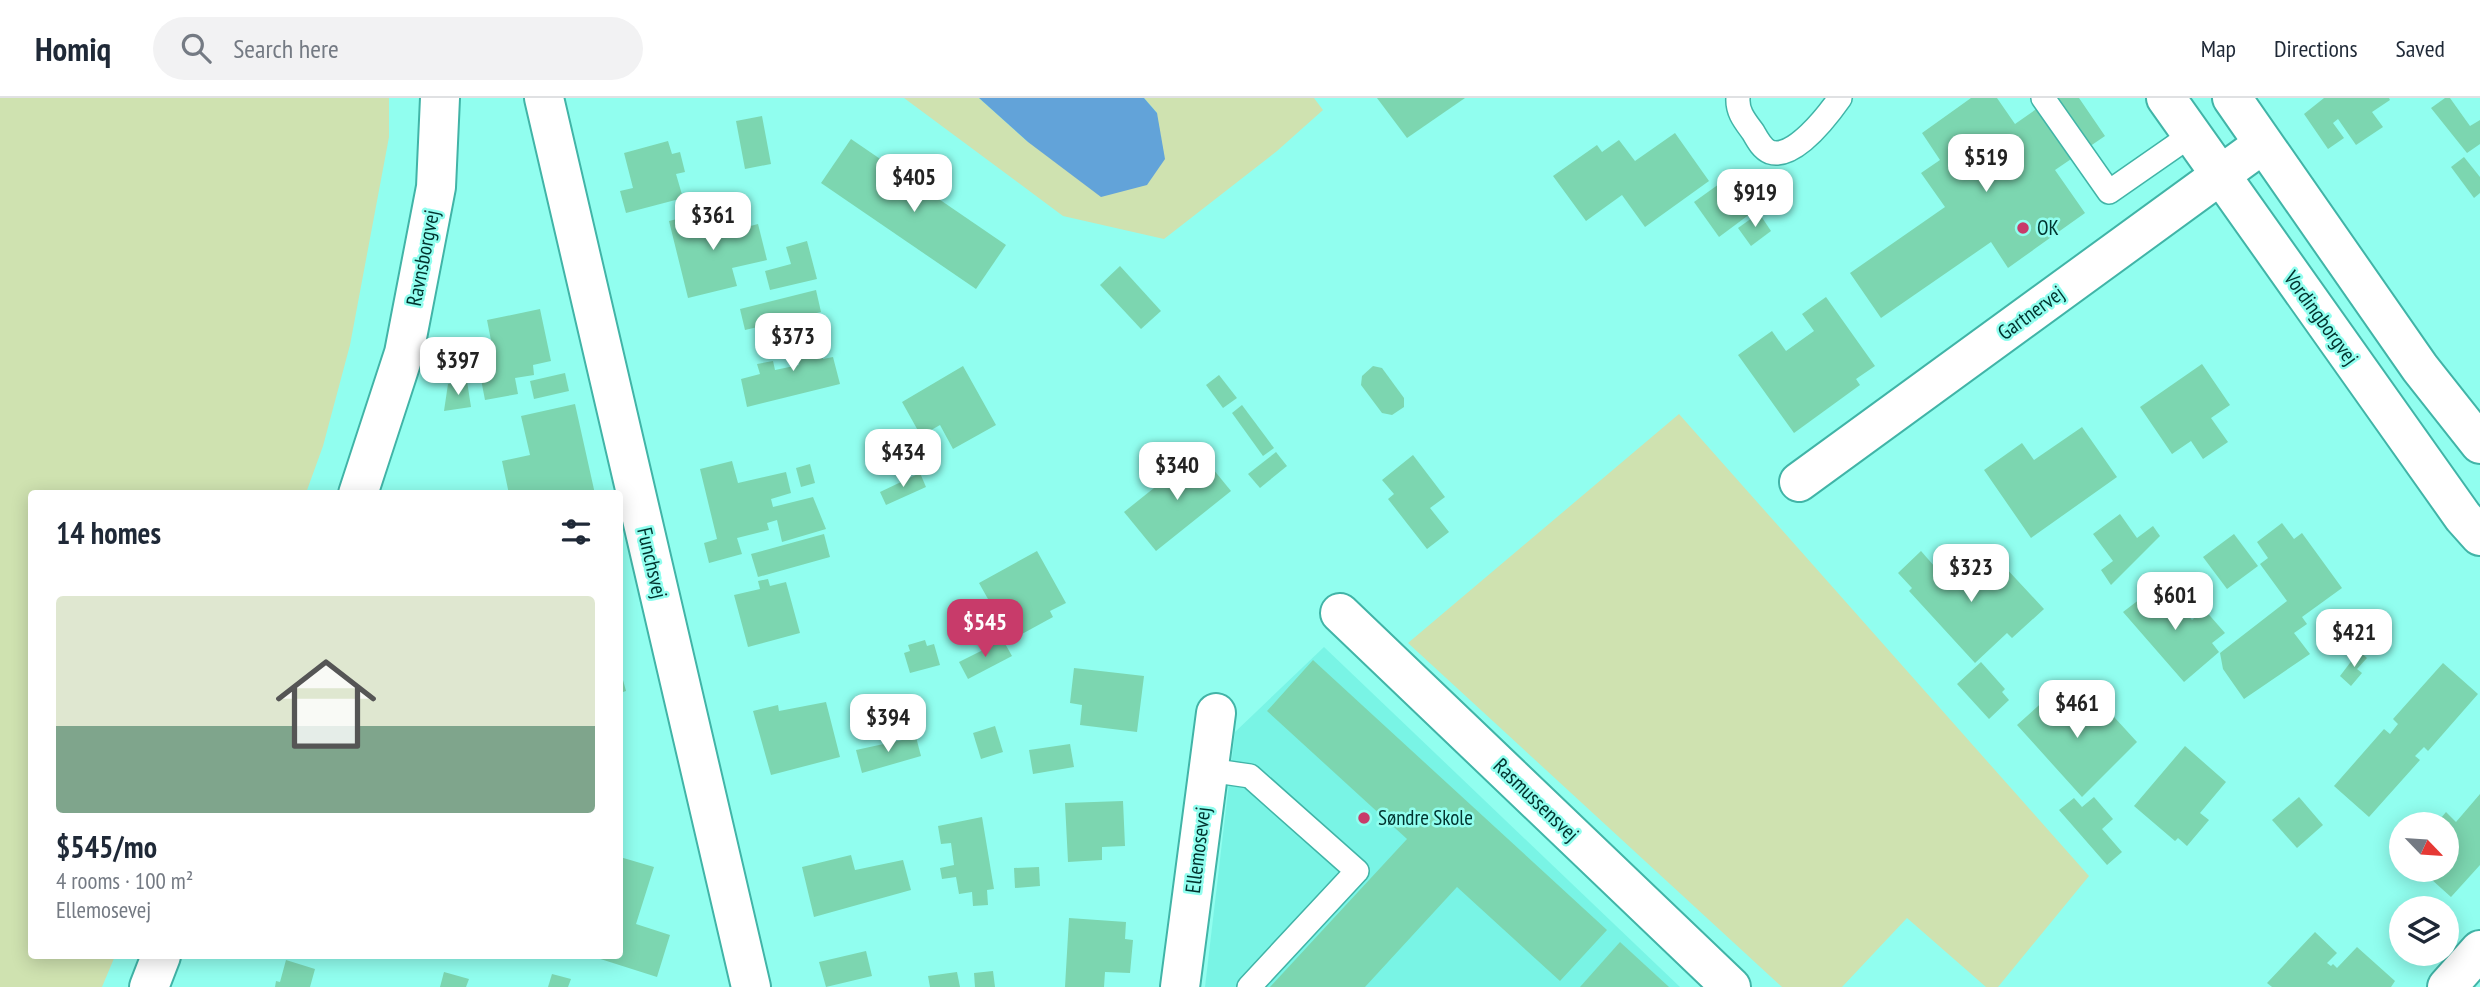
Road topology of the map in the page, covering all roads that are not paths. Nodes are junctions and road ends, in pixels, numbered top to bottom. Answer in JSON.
{"nodes":[{"id":1,"x":440,"y":98,"type":"edge"},
{"id":2,"x":544,"y":98,"type":"edge"},
{"id":3,"x":1738,"y":98,"type":"edge"},
{"id":4,"x":1840,"y":98,"type":"edge"},
{"id":5,"x":2043,"y":98,"type":"edge"},
{"id":6,"x":2166,"y":98,"type":"edge"},
{"id":7,"x":2232,"y":98,"type":"edge"},
{"id":8,"x":2191,"y":135,"type":"junction"},
{"id":9,"x":2263,"y":144,"type":"junction"},
{"id":10,"x":2219,"y":175,"type":"junction"},
{"id":11,"x":2480,"y":444,"type":"edge"},
{"id":12,"x":1800,"y":482,"type":"dead end"},
{"id":13,"x":359,"y":490,"type":"edge"},
{"id":14,"x":2480,"y":536,"type":"edge"},
{"id":15,"x":1340,"y":613,"type":"dead end"},
{"id":16,"x":1216,"y":713,"type":"dead end"},
{"id":17,"x":1209,"y":770,"type":"junction"},
{"id":18,"x":2480,"y":950,"type":"edge"},
{"id":19,"x":160,"y":959,"type":"edge"},
{"id":20,"x":149,"y":987,"type":"edge"},
{"id":21,"x":751,"y":987,"type":"edge"},
{"id":22,"x":1180,"y":987,"type":"edge"},
{"id":23,"x":1250,"y":987,"type":"edge"},
{"id":24,"x":1731,"y":987,"type":"edge"},
{"id":25,"x":2447,"y":987,"type":"edge"}],
"edges":[{"from":1,"to":13,"type":"street","name":"Ravnsborgvej"},
{"from":2,"to":21,"type":"street","name":"Funchsvej"},
{"from":3,"to":4,"type":"lane"},
{"from":5,"to":8,"type":"lane"},
{"from":6,"to":8,"type":"street","name":"Vordingborgvej"},
{"from":7,"to":9,"type":"street"},
{"from":8,"to":10,"type":"street","name":"Vordingborgvej"},
{"from":9,"to":10,"type":"street","name":"Gartnervej"},
{"from":9,"to":11,"type":"street"},
{"from":10,"to":12,"type":"street","name":"Gartnervej"},
{"from":10,"to":14,"type":"street","name":"Vordingborgvej"},
{"from":15,"to":24,"type":"street","name":"Rasmussensvej"},
{"from":16,"to":17,"type":"street","name":"Ellemosevej"},
{"from":17,"to":22,"type":"street","name":"Ellemosevej"},
{"from":17,"to":23,"type":"lane"},
{"from":18,"to":25,"type":"street"},
{"from":19,"to":20,"type":"street"}]}
